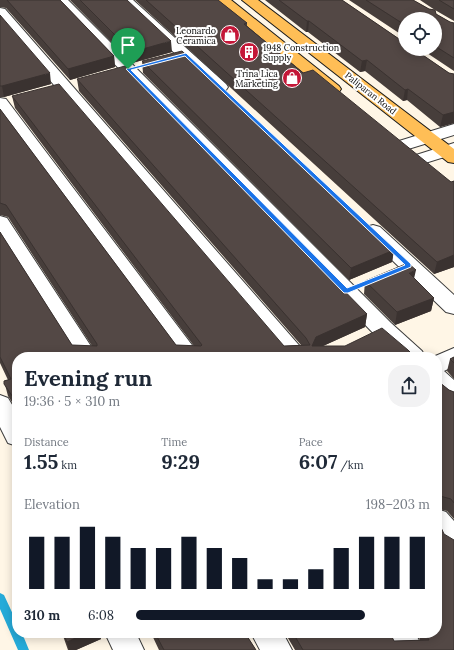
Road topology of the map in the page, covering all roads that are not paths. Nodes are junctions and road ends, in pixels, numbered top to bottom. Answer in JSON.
{"nodes":[{"id":1,"x":60,"y":0,"type":"edge"},
{"id":2,"x":125,"y":0,"type":"edge"},
{"id":3,"x":222,"y":0,"type":"edge"},
{"id":4,"x":249,"y":0,"type":"edge"},
{"id":5,"x":0,"y":12,"type":"edge"},
{"id":6,"x":186,"y":54,"type":"junction"},
{"id":7,"x":164,"y":60,"type":"edge"},
{"id":8,"x":342,"y":96,"type":"edge"},
{"id":9,"x":232,"y":98,"type":"edge"},
{"id":10,"x":4,"y":104,"type":"edge"},
{"id":11,"x":454,"y":129,"type":"edge"},
{"id":12,"x":428,"y":137,"type":"junction"},
{"id":13,"x":400,"y":142,"type":"joint"},
{"id":14,"x":451,"y":152,"type":"edge"},
{"id":15,"x":422,"y":159,"type":"junction"},
{"id":16,"x":438,"y":172,"type":"edge"},
{"id":17,"x":0,"y":222,"type":"edge"},
{"id":18,"x":363,"y":222,"type":"edge"},
{"id":19,"x":409,"y":265,"type":"junction"},
{"id":20,"x":388,"y":274,"type":"edge"},
{"id":21,"x":367,"y":282,"type":"edge"},
{"id":22,"x":445,"y":285,"type":"edge"},
{"id":23,"x":346,"y":291,"type":"junction"},
{"id":24,"x":454,"y":307,"type":"edge"},
{"id":25,"x":383,"y":329,"type":"junction"},
{"id":26,"x":363,"y":338,"type":"edge"},
{"id":27,"x":84,"y":352,"type":"edge"},
{"id":28,"x":186,"y":352,"type":"edge"},
{"id":29,"x":292,"y":352,"type":"edge"},
{"id":30,"x":408,"y":352,"type":"edge"},
{"id":31,"x":454,"y":356,"type":"edge"},
{"id":32,"x":442,"y":362,"type":"edge"},
{"id":33,"x":442,"y":383,"type":"edge"},
{"id":34,"x":454,"y":395,"type":"edge"},
{"id":35,"x":0,"y":404,"type":"edge"},
{"id":36,"x":12,"y":427,"type":"edge"},
{"id":37,"x":442,"y":526,"type":"edge"},
{"id":38,"x":454,"y":540,"type":"edge"},
{"id":39,"x":123,"y":638,"type":"edge"},
{"id":40,"x":269,"y":638,"type":"edge"},
{"id":41,"x":401,"y":638,"type":"edge"},
{"id":42,"x":129,"y":650,"type":"edge"},
{"id":43,"x":277,"y":650,"type":"edge"},
{"id":44,"x":409,"y":650,"type":"edge"}],
"edges":[{"from":1,"to":23,"type":"street"},
{"from":2,"to":6,"type":"street"},
{"from":3,"to":8,"type":"main road","name":"Paliparan Road"},
{"from":4,"to":12,"type":"main road","name":"Paliparan Road"},
{"from":5,"to":29,"type":"street"},
{"from":6,"to":7,"type":"street"},
{"from":6,"to":9,"type":"street"},
{"from":10,"to":28,"type":"street"},
{"from":11,"to":12,"type":"street"},
{"from":12,"to":13,"type":"street"},
{"from":12,"to":14,"type":"main road","name":"Paliparan Road"},
{"from":13,"to":15,"type":"main road"},
{"from":14,"to":15,"type":"street"},
{"from":15,"to":16,"type":"main road"},
{"from":17,"to":27,"type":"street"},
{"from":18,"to":19,"type":"street"},
{"from":19,"to":20,"type":"street"},
{"from":19,"to":22,"type":"street"},
{"from":21,"to":23,"type":"street"},
{"from":22,"to":24,"type":"street"},
{"from":23,"to":25,"type":"street"},
{"from":25,"to":26,"type":"street"},
{"from":25,"to":30,"type":"street"},
{"from":31,"to":32,"type":"street"},
{"from":33,"to":34,"type":"street"},
{"from":35,"to":36,"type":"street"},
{"from":37,"to":38,"type":"street"},
{"from":39,"to":42,"type":"street"},
{"from":40,"to":43,"type":"street"},
{"from":41,"to":44,"type":"street"}]}
